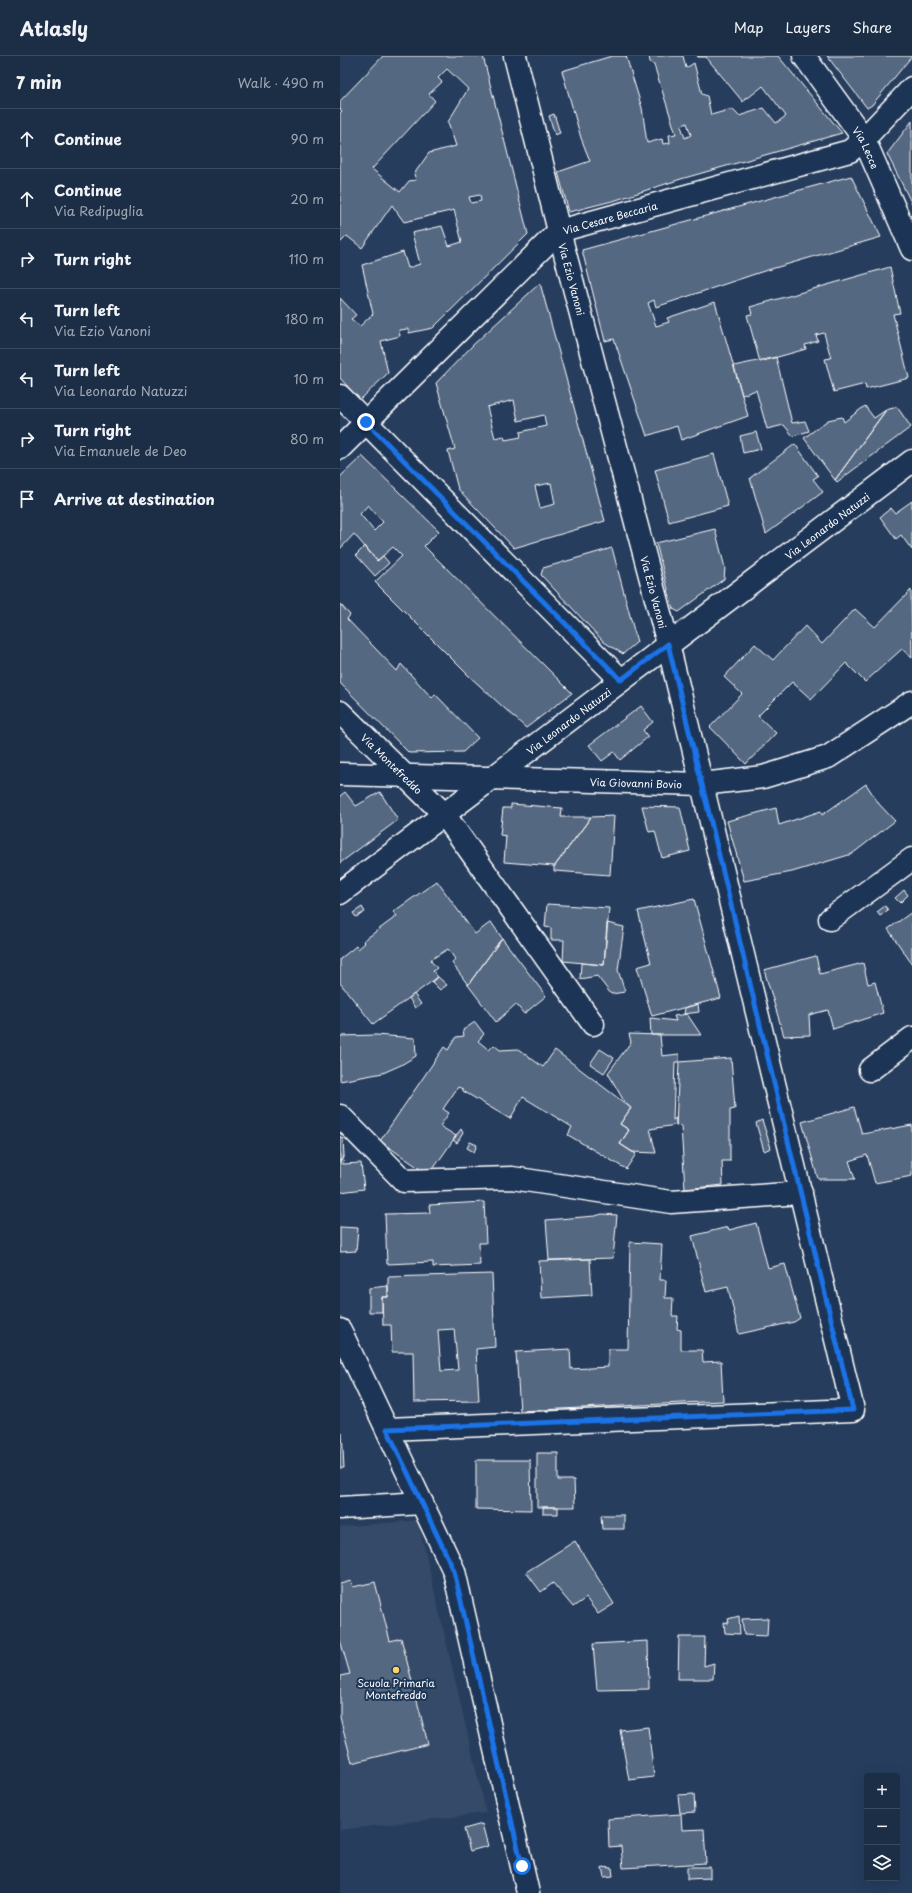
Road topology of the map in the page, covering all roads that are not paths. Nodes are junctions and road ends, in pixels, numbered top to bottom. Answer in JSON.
{"nodes":[{"id":1,"x":516,"y":56,"type":"edge"},
{"id":2,"x":804,"y":56,"type":"edge"},
{"id":3,"x":912,"y":88,"type":"edge"},
{"id":4,"x":864,"y":139,"type":"junction"},
{"id":5,"x":560,"y":231,"type":"junction"},
{"id":6,"x":912,"y":249,"type":"edge"},
{"id":7,"x":340,"y":396,"type":"edge"},
{"id":8,"x":366,"y":422,"type":"junction"},
{"id":9,"x":340,"y":448,"type":"edge"},
{"id":10,"x":912,"y":461,"type":"edge"},
{"id":11,"x":668,"y":644,"type":"junction"},
{"id":12,"x":621,"y":680,"type":"junction"},
{"id":13,"x":912,"y":702,"type":"edge"},
{"id":14,"x":340,"y":712,"type":"edge"},
{"id":15,"x":340,"y":774,"type":"edge"},
{"id":16,"x":403,"y":774,"type":"junction"},
{"id":17,"x":492,"y":778,"type":"junction"},
{"id":18,"x":702,"y":784,"type":"junction"},
{"id":19,"x":444,"y":814,"type":"junction"},
{"id":20,"x":912,"y":859,"type":"edge"},
{"id":21,"x":340,"y":893,"type":"edge"},
{"id":22,"x":830,"y":919,"type":"dead end"},
{"id":23,"x":593,"y":1024,"type":"dead end"},
{"id":24,"x":912,"y":1038,"type":"edge"},
{"id":25,"x":870,"y":1070,"type":"dead end"},
{"id":26,"x":340,"y":1116,"type":"edge"},
{"id":27,"x":801,"y":1193,"type":"junction"},
{"id":28,"x":342,"y":1341,"type":"edge"},
{"id":29,"x":387,"y":1429,"type":"junction"},
{"id":30,"x":422,"y":1503,"type":"junction"},
{"id":31,"x":340,"y":1508,"type":"edge"},
{"id":32,"x":528,"y":1893,"type":"edge"}],
"edges":[{"from":1,"to":5,"type":"street","name":"Via Ezio Vanoni"},
{"from":2,"to":4,"type":"street","name":"Via Lecce"},
{"from":3,"to":4,"type":"street","name":"Via Cesare Beccaria"},
{"from":4,"to":5,"type":"street","name":"Via Cesare Beccaria"},
{"from":4,"to":6,"type":"street","name":"Via Lecce"},
{"from":5,"to":8,"type":"street","name":"Via Cesare Beccaria"},
{"from":5,"to":11,"type":"street","name":"Via Ezio Vanoni"},
{"from":7,"to":8,"type":"street"},
{"from":8,"to":9,"type":"street","name":"Via Cesare Beccaria"},
{"from":8,"to":12,"type":"street"},
{"from":10,"to":11,"type":"street","name":"Via Leonardo Natuzzi"},
{"from":11,"to":12,"type":"street","name":"Via Leonardo Natuzzi"},
{"from":11,"to":18,"type":"street","name":"Via Ezio Vanoni"},
{"from":12,"to":17,"type":"street","name":"Via Leonardo Natuzzi"},
{"from":13,"to":18,"type":"street","name":"Via Giovanni Bovio"},
{"from":14,"to":16,"type":"street","name":"Via Montefreddo"},
{"from":15,"to":16,"type":"street","name":"Via Giovanni Bovio"},
{"from":16,"to":17,"type":"street","name":"Via Giovanni Bovio"},
{"from":16,"to":19,"type":"street","name":"Via Montefreddo"},
{"from":17,"to":18,"type":"street","name":"Via Giovanni Bovio"},
{"from":17,"to":19,"type":"street","name":"Via Leonardo Natuzzi"},
{"from":18,"to":27,"type":"street","name":"Via Ezio Vanoni"},
{"from":19,"to":21,"type":"street","name":"Via Leonardo Natuzzi"},
{"from":19,"to":23,"type":"street","name":"Via Montefreddo"},
{"from":20,"to":22,"type":"street"},
{"from":24,"to":25,"type":"street"},
{"from":26,"to":27,"type":"street"},
{"from":27,"to":29,"type":"street","name":"Via Ezio Vanoni"},
{"from":28,"to":29,"type":"street"},
{"from":29,"to":30,"type":"street"},
{"from":30,"to":31,"type":"street"},
{"from":30,"to":32,"type":"street"}]}
